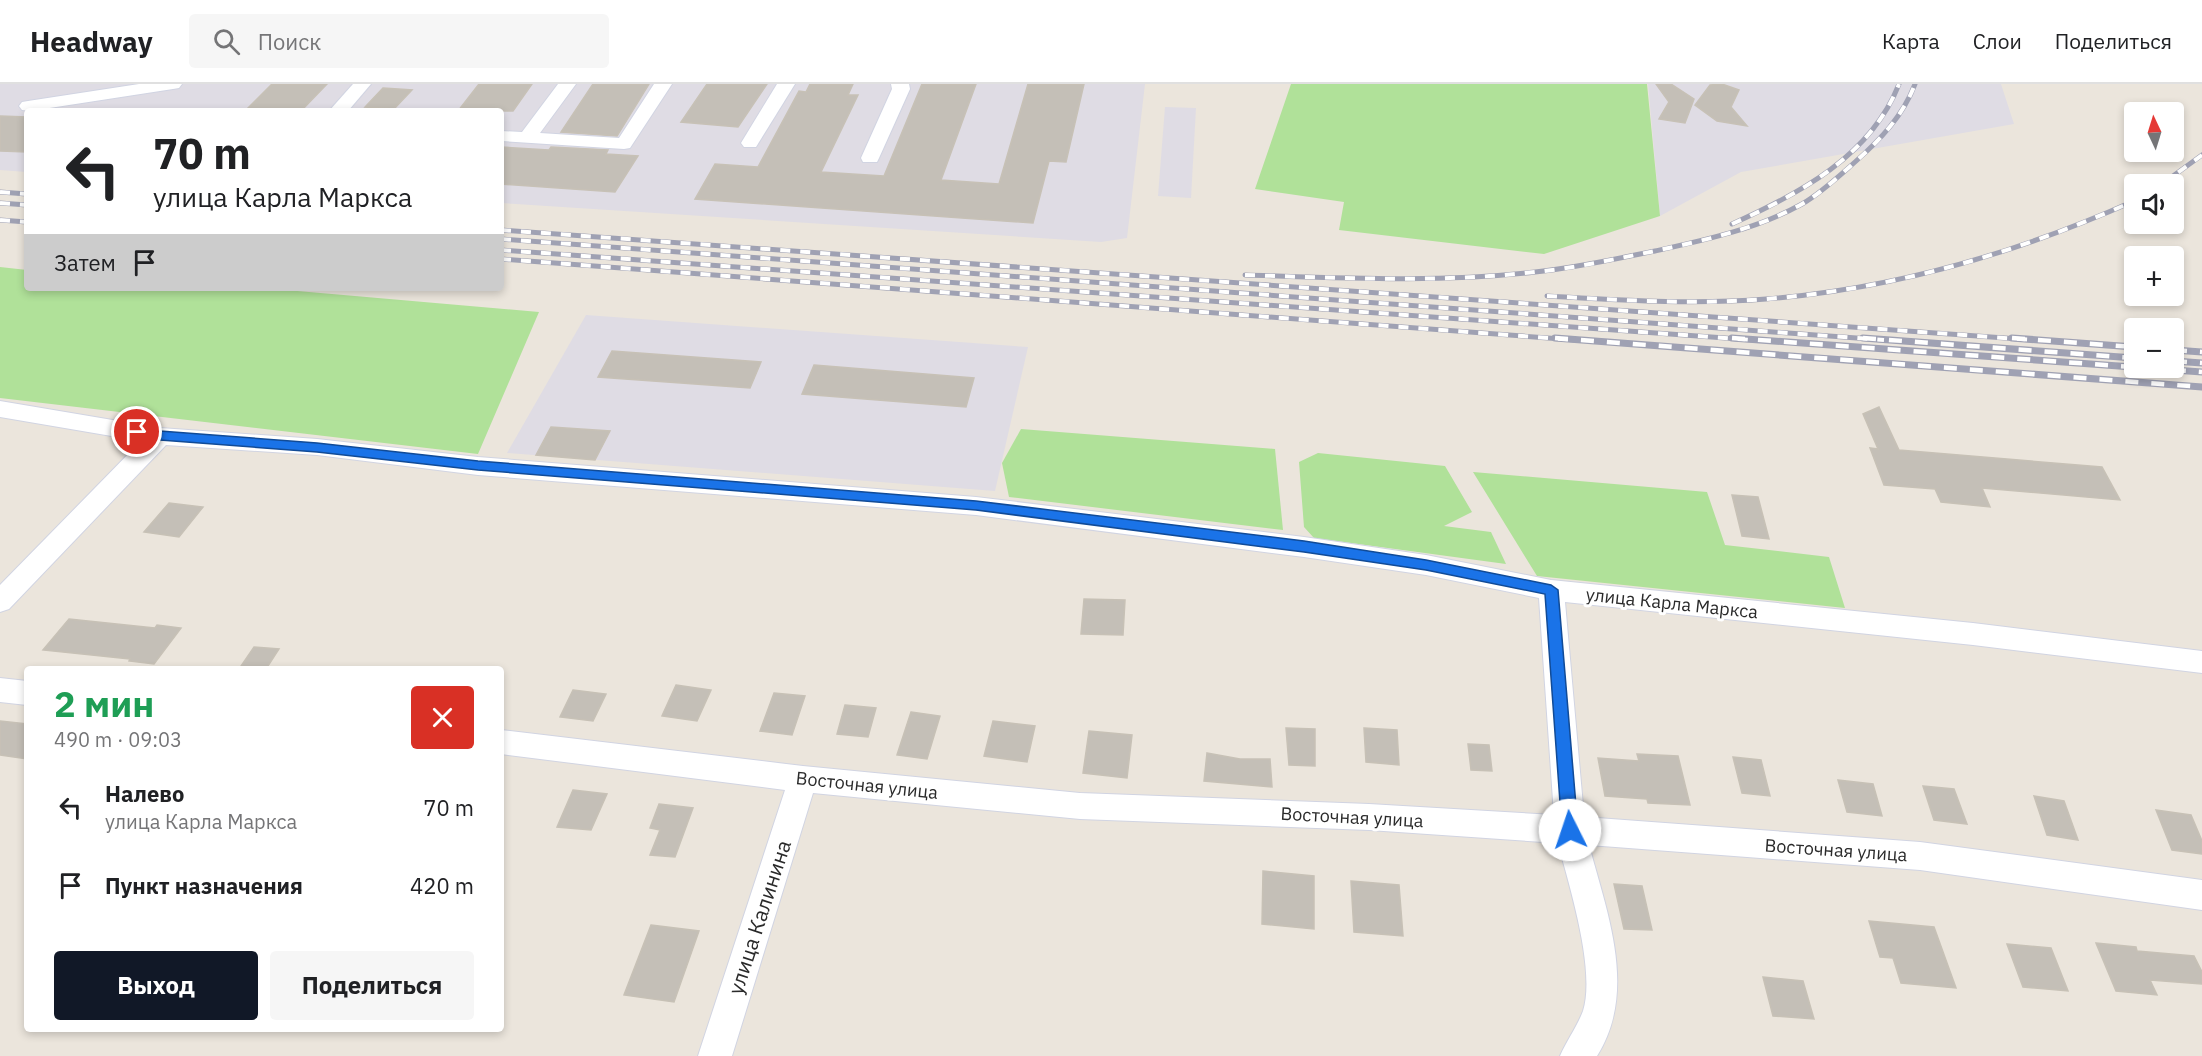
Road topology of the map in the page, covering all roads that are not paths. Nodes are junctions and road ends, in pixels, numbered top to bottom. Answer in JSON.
{"nodes":[{"id":1,"x":173,"y":84,"type":"edge"},
{"id":2,"x":362,"y":84,"type":"edge"},
{"id":3,"x":567,"y":84,"type":"edge"},
{"id":4,"x":663,"y":84,"type":"edge"},
{"id":5,"x":786,"y":84,"type":"edge"},
{"id":6,"x":900,"y":84,"type":"edge"},
{"id":7,"x":28,"y":106,"type":"dead end"},
{"id":8,"x":342,"y":108,"type":"edge"},
{"id":9,"x":504,"y":136,"type":"edge"},
{"id":10,"x":527,"y":138,"type":"junction"},
{"id":11,"x":750,"y":143,"type":"dead end"},
{"id":12,"x":870,"y":158,"type":"dead end"},
{"id":13,"x":0,"y":409,"type":"edge"},
{"id":14,"x":160,"y":436,"type":"junction"},
{"id":15,"x":1551,"y":590,"type":"junction"},
{"id":16,"x":0,"y":602,"type":"edge"},
{"id":17,"x":2202,"y":662,"type":"edge"},
{"id":18,"x":0,"y":690,"type":"edge"},
{"id":19,"x":24,"y":693,"type":"edge"},
{"id":20,"x":504,"y":742,"type":"edge"},
{"id":21,"x":803,"y":778,"type":"junction"},
{"id":22,"x":1570,"y":830,"type":"junction"},
{"id":23,"x":2202,"y":895,"type":"edge"},
{"id":24,"x":715,"y":1056,"type":"edge"},
{"id":25,"x":1577,"y":1056,"type":"edge"}],
"edges":[{"from":1,"to":7,"type":"street"},
{"from":2,"to":8,"type":"street"},
{"from":3,"to":10,"type":"street"},
{"from":4,"to":10,"type":"street"},
{"from":5,"to":11,"type":"street"},
{"from":6,"to":12,"type":"street"},
{"from":9,"to":10,"type":"street"},
{"from":13,"to":14,"type":"street","name":"улица Карла Маркса"},
{"from":14,"to":15,"type":"street","name":"улица Карла Маркса"},
{"from":14,"to":16,"type":"street"},
{"from":15,"to":17,"type":"street","name":"улица Карла Маркса"},
{"from":15,"to":22,"type":"street"},
{"from":18,"to":19,"type":"street"},
{"from":20,"to":21,"type":"street","name":"Восточная улица"},
{"from":21,"to":22,"type":"street","name":"Восточная улица"},
{"from":21,"to":24,"type":"street","name":"улица Калинина"},
{"from":22,"to":23,"type":"street","name":"Восточная улица"},
{"from":22,"to":25,"type":"street"}]}
